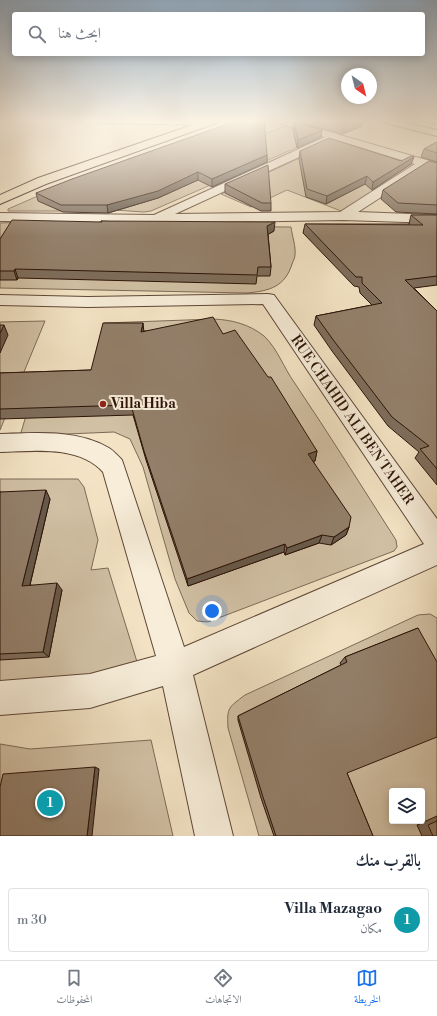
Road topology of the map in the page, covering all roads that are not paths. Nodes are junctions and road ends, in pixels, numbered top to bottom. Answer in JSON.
{"nodes":[{"id":1,"x":79,"y":159,"type":"edge"},
{"id":2,"x":105,"y":159,"type":"edge"},
{"id":3,"x":285,"y":159,"type":"edge"},
{"id":4,"x":407,"y":159,"type":"edge"},
{"id":5,"x":424,"y":164,"type":"junction"},
{"id":6,"x":437,"y":168,"type":"edge"},
{"id":7,"x":40,"y":173,"type":"junction"},
{"id":8,"x":54,"y":177,"type":"junction"},
{"id":9,"x":0,"y":188,"type":"edge"},
{"id":10,"x":0,"y":200,"type":"edge"},
{"id":11,"x":343,"y":216,"type":"junction"},
{"id":12,"x":0,"y":217,"type":"edge"},
{"id":13,"x":152,"y":219,"type":"junction"},
{"id":14,"x":437,"y":220,"type":"edge"},
{"id":15,"x":0,"y":300,"type":"edge"},
{"id":16,"x":0,"y":442,"type":"edge"},
{"id":17,"x":437,"y":541,"type":"edge"},
{"id":18,"x":437,"y":552,"type":"edge"},
{"id":19,"x":175,"y":667,"type":"junction"},
{"id":20,"x":0,"y":698,"type":"edge"},
{"id":21,"x":214,"y":836,"type":"edge"}],
"edges":[{"from":1,"to":7,"type":"main road"},
{"from":2,"to":8,"type":"main road"},
{"from":3,"to":13,"type":"street"},
{"from":4,"to":5,"type":"street"},
{"from":5,"to":6,"type":"street"},
{"from":5,"to":11,"type":"street"},
{"from":7,"to":8,"type":"main road"},
{"from":7,"to":9,"type":"main road"},
{"from":8,"to":10,"type":"main road"},
{"from":11,"to":13,"type":"street"},
{"from":11,"to":14,"type":"street"},
{"from":12,"to":13,"type":"street"},
{"from":15,"to":17,"type":"street","name":"RUE CHAHID ALI BEN TAHER"},
{"from":16,"to":19,"type":"street"},
{"from":18,"to":19,"type":"street"},
{"from":19,"to":20,"type":"street"},
{"from":19,"to":21,"type":"street"}]}
